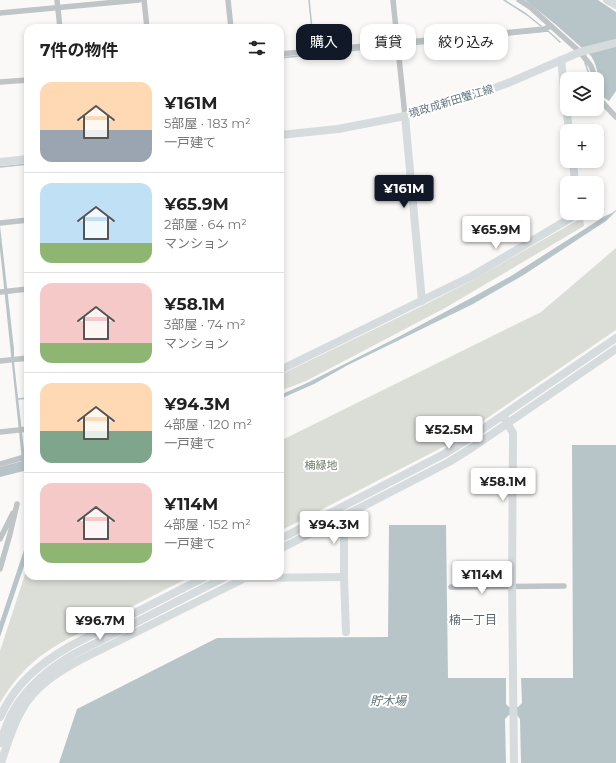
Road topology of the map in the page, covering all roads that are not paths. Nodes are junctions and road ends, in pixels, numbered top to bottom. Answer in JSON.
{"nodes":[{"id":1,"x":57,"y":0,"type":"edge"},
{"id":2,"x":139,"y":0,"type":"edge"},
{"id":3,"x":144,"y":0,"type":"edge"},
{"id":4,"x":228,"y":0,"type":"edge"},
{"id":5,"x":393,"y":0,"type":"edge"},
{"id":6,"x":519,"y":0,"type":"edge"},
{"id":7,"x":607,"y":0,"type":"edge"},
{"id":8,"x":616,"y":5,"type":"edge"},
{"id":9,"x":58,"y":8,"type":"junction"},
{"id":10,"x":0,"y":13,"type":"edge"},
{"id":11,"x":60,"y":24,"type":"edge"},
{"id":12,"x":147,"y":24,"type":"edge"},
{"id":13,"x":231,"y":24,"type":"edge"},
{"id":14,"x":395,"y":24,"type":"edge"},
{"id":15,"x":551,"y":26,"type":"junction"},
{"id":16,"x":416,"y":41,"type":"edge"},
{"id":17,"x":616,"y":43,"type":"edge"},
{"id":18,"x":360,"y":46,"type":"edge"},
{"id":19,"x":580,"y":52,"type":"junction"},
{"id":20,"x":284,"y":54,"type":"edge"},
{"id":21,"x":399,"y":60,"type":"edge"},
{"id":22,"x":561,"y":60,"type":"junction"},
{"id":23,"x":594,"y":72,"type":"edge"},
{"id":24,"x":24,"y":80,"type":"edge"},
{"id":25,"x":0,"y":82,"type":"edge"},
{"id":26,"x":604,"y":104,"type":"edge"},
{"id":27,"x":405,"y":116,"type":"junction"},
{"id":28,"x":616,"y":118,"type":"edge"},
{"id":29,"x":568,"y":124,"type":"edge"},
{"id":30,"x":284,"y":135,"type":"edge"},
{"id":31,"x":24,"y":160,"type":"edge"},
{"id":32,"x":0,"y":162,"type":"edge"},
{"id":33,"x":24,"y":220,"type":"edge"},
{"id":34,"x":567,"y":220,"type":"edge"},
{"id":35,"x":0,"y":223,"type":"edge"},
{"id":36,"x":24,"y":288,"type":"edge"},
{"id":37,"x":4,"y":291,"type":"edge"},
{"id":38,"x":422,"y":301,"type":"junction"},
{"id":39,"x":616,"y":338,"type":"edge"},
{"id":40,"x":616,"y":349,"type":"edge"},
{"id":41,"x":24,"y":358,"type":"edge"},
{"id":42,"x":0,"y":361,"type":"edge"},
{"id":43,"x":284,"y":368,"type":"edge"},
{"id":44,"x":503,"y":415,"type":"junction"},
{"id":45,"x":507,"y":423,"type":"junction"},
{"id":46,"x":23,"y":429,"type":"edge"},
{"id":47,"x":0,"y":432,"type":"edge"},
{"id":48,"x":24,"y":457,"type":"edge"},
{"id":49,"x":0,"y":464,"type":"edge"},
{"id":50,"x":338,"y":509,"type":"junction"},
{"id":51,"x":342,"y":517,"type":"junction"},
{"id":52,"x":284,"y":537,"type":"edge"},
{"id":53,"x":0,"y":539,"type":"edge"},
{"id":54,"x":284,"y":547,"type":"edge"},
{"id":55,"x":0,"y":569,"type":"edge"},
{"id":56,"x":344,"y":577,"type":"junction"},
{"id":57,"x":284,"y":578,"type":"edge"},
{"id":58,"x":199,"y":580,"type":"edge"},
{"id":59,"x":219,"y":580,"type":"edge"},
{"id":60,"x":241,"y":580,"type":"edge"},
{"id":61,"x":512,"y":586,"type":"junction"},
{"id":62,"x":564,"y":586,"type":"dead end"},
{"id":63,"x":452,"y":587,"type":"dead end"},
{"id":64,"x":346,"y":632,"type":"dead end"},
{"id":65,"x":0,"y":717,"type":"edge"},
{"id":66,"x":0,"y":743,"type":"edge"},
{"id":67,"x":1,"y":763,"type":"edge"},
{"id":68,"x":514,"y":763,"type":"edge"}],
"edges":[{"from":1,"to":9,"type":"street"},
{"from":2,"to":9,"type":"street"},
{"from":3,"to":12,"type":"street"},
{"from":4,"to":13,"type":"street"},
{"from":5,"to":14,"type":"street"},
{"from":6,"to":15,"type":"street"},
{"from":7,"to":8,"type":"street"},
{"from":9,"to":10,"type":"street"},
{"from":9,"to":11,"type":"street"},
{"from":15,"to":16,"type":"street"},
{"from":15,"to":19,"type":"street"},
{"from":17,"to":19,"type":"street","name":"境政成新田蟹江線"},
{"from":18,"to":20,"type":"street"},
{"from":19,"to":22,"type":"street","name":"境政成新田蟹江線"},
{"from":19,"to":23,"type":"street"},
{"from":21,"to":27,"type":"street"},
{"from":22,"to":27,"type":"street","name":"境政成新田蟹江線"},
{"from":22,"to":29,"type":"street"},
{"from":24,"to":25,"type":"street"},
{"from":26,"to":28,"type":"street"},
{"from":27,"to":30,"type":"street","name":"境政成新田蟹江線"},
{"from":27,"to":38,"type":"street"},
{"from":31,"to":32,"type":"street"},
{"from":33,"to":35,"type":"street"},
{"from":34,"to":38,"type":"street"},
{"from":36,"to":37,"type":"street"},
{"from":38,"to":43,"type":"street"},
{"from":39,"to":44,"type":"street"},
{"from":40,"to":45,"type":"street"},
{"from":41,"to":42,"type":"street"},
{"from":44,"to":45,"type":"street"},
{"from":44,"to":50,"type":"street"},
{"from":45,"to":51,"type":"street"},
{"from":45,"to":61,"type":"street"},
{"from":46,"to":47,"type":"street"},
{"from":48,"to":49,"type":"street"},
{"from":50,"to":51,"type":"street"},
{"from":50,"to":52,"type":"street"},
{"from":51,"to":54,"type":"street"},
{"from":51,"to":56,"type":"street"},
{"from":53,"to":55,"type":"street"},
{"from":56,"to":57,"type":"street"},
{"from":56,"to":64,"type":"street"},
{"from":58,"to":65,"type":"street"},
{"from":59,"to":66,"type":"street"},
{"from":60,"to":67,"type":"street"},
{"from":61,"to":62,"type":"street"},
{"from":61,"to":63,"type":"street"},
{"from":61,"to":68,"type":"street"}]}
